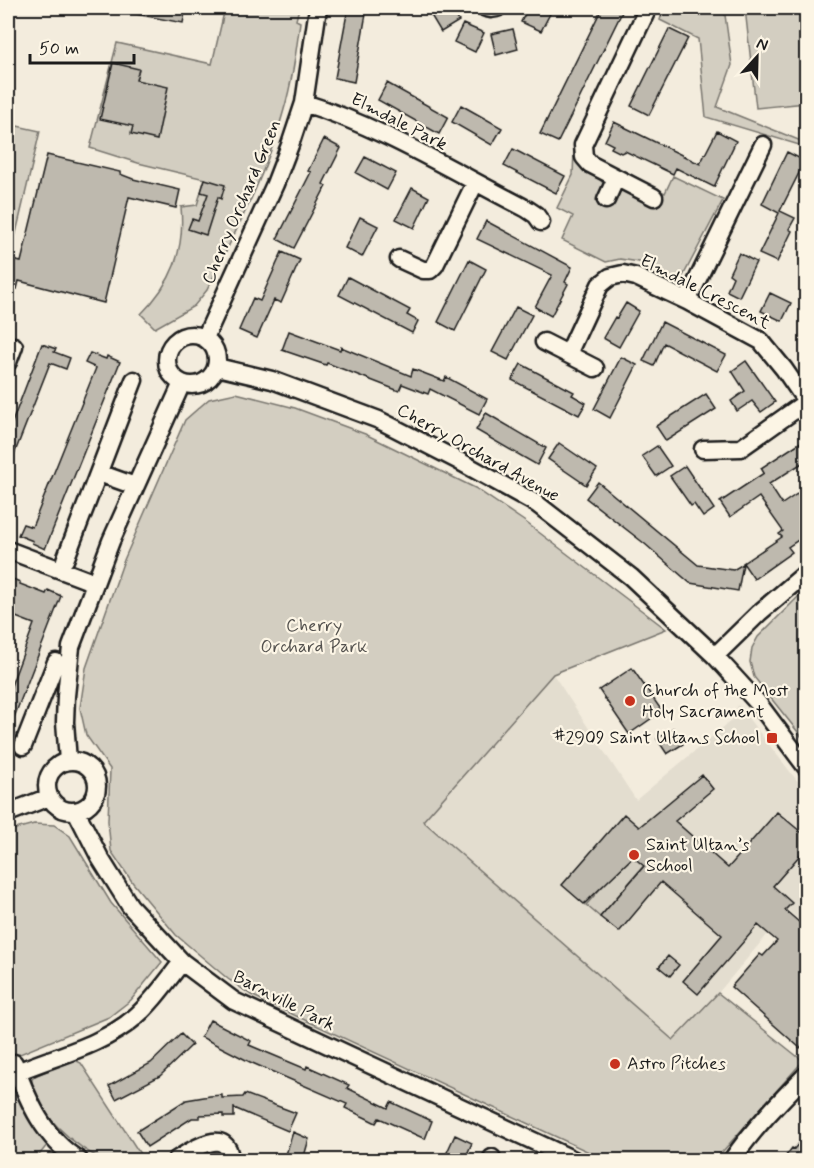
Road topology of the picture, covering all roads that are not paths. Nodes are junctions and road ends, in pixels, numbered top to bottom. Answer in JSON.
{"nodes":[{"id":1,"x":318,"y":8,"type":"edge"},
{"id":2,"x":486,"y":8,"type":"edge"},
{"id":3,"x":497,"y":8,"type":"edge"},
{"id":4,"x":648,"y":8,"type":"edge"},
{"id":5,"x":304,"y":103,"type":"junction"},
{"id":6,"x":763,"y":145,"type":"dead end"},
{"id":7,"x":616,"y":178,"type":"junction"},
{"id":8,"x":475,"y":183,"type":"junction"},
{"id":9,"x":654,"y":196,"type":"dead end"},
{"id":10,"x":606,"y":200,"type":"dead end"},
{"id":11,"x":541,"y":222,"type":"dead end"},
{"id":12,"x":399,"y":259,"type":"dead end"},
{"id":13,"x":687,"y":301,"type":"junction"},
{"id":14,"x":205,"y":338,"type":"junction"},
{"id":15,"x":544,"y":342,"type":"dead end"},
{"id":16,"x":14,"y":346,"type":"dead end"},
{"id":17,"x":568,"y":354,"type":"junction"},
{"id":18,"x":8,"y":362,"type":"edge"},
{"id":19,"x":217,"y":367,"type":"junction"},
{"id":20,"x":595,"y":368,"type":"dead end"},
{"id":21,"x":134,"y":380,"type":"dead end"},
{"id":22,"x":182,"y":383,"type":"junction"},
{"id":23,"x":807,"y":401,"type":"edge"},
{"id":24,"x":703,"y":449,"type":"dead end"},
{"id":25,"x":99,"y":473,"type":"junction"},
{"id":26,"x":135,"y":486,"type":"junction"},
{"id":27,"x":8,"y":550,"type":"edge"},
{"id":28,"x":65,"y":560,"type":"dead end"},
{"id":29,"x":807,"y":573,"type":"edge"},
{"id":30,"x":95,"y":583,"type":"junction"},
{"id":31,"x":715,"y":656,"type":"junction"},
{"id":32,"x":56,"y":662,"type":"dead end"},
{"id":33,"x":43,"y":694,"type":"junction"},
{"id":34,"x":66,"y":696,"type":"junction"},
{"id":35,"x":23,"y":746,"type":"dead end"},
{"id":36,"x":68,"y":761,"type":"junction"},
{"id":37,"x":807,"y":767,"type":"edge"},
{"id":38,"x":49,"y":797,"type":"junction"},
{"id":39,"x":76,"y":812,"type":"junction"},
{"id":40,"x":8,"y":813,"type":"edge"},
{"id":41,"x":182,"y":962,"type":"junction"},
{"id":42,"x":807,"y":1075,"type":"edge"},
{"id":43,"x":79,"y":1161,"type":"edge"},
{"id":44,"x":176,"y":1161,"type":"edge"},
{"id":45,"x":230,"y":1161,"type":"edge"},
{"id":46,"x":574,"y":1161,"type":"edge"},
{"id":47,"x":732,"y":1161,"type":"edge"}],
"edges":[{"from":1,"to":5,"type":"street","name":"Cherry Orchard Green"},
{"from":2,"to":3,"type":"street"},
{"from":4,"to":7,"type":"street"},
{"from":5,"to":8,"type":"street","name":"Elmdale Park"},
{"from":5,"to":14,"type":"street","name":"Cherry Orchard Green"},
{"from":6,"to":13,"type":"street"},
{"from":7,"to":9,"type":"street"},
{"from":7,"to":10,"type":"street"},
{"from":8,"to":11,"type":"street","name":"Elmdale Park"},
{"from":8,"to":12,"type":"street"},
{"from":13,"to":17,"type":"street","name":"Elmdale Crescent"},
{"from":13,"to":23,"type":"street","name":"Elmdale Crescent"},
{"from":14,"to":19,"type":"street"},
{"from":14,"to":22,"type":"street"},
{"from":15,"to":17,"type":"street"},
{"from":16,"to":18,"type":"street"},
{"from":17,"to":20,"type":"street"},
{"from":19,"to":22,"type":"street"},
{"from":19,"to":31,"type":"street","name":"Cherry Orchard Avenue"},
{"from":21,"to":25,"type":"street"},
{"from":22,"to":26,"type":"street"},
{"from":23,"to":24,"type":"street"},
{"from":25,"to":26,"type":"street"},
{"from":25,"to":28,"type":"street"},
{"from":26,"to":30,"type":"street"},
{"from":27,"to":30,"type":"street"},
{"from":29,"to":31,"type":"street"},
{"from":30,"to":34,"type":"street"},
{"from":31,"to":37,"type":"street","name":"Cherry Orchard Avenue"},
{"from":32,"to":33,"type":"street"},
{"from":33,"to":34,"type":"street"},
{"from":33,"to":35,"type":"street"},
{"from":34,"to":36,"type":"street"},
{"from":36,"to":38,"type":"street"},
{"from":36,"to":39,"type":"street"},
{"from":38,"to":39,"type":"street"},
{"from":38,"to":40,"type":"street"},
{"from":39,"to":41,"type":"street","name":"Barnville Park"},
{"from":41,"to":43,"type":"street"},
{"from":41,"to":46,"type":"street","name":"Barnville Park"},
{"from":42,"to":47,"type":"street"},
{"from":44,"to":45,"type":"street"}]}
